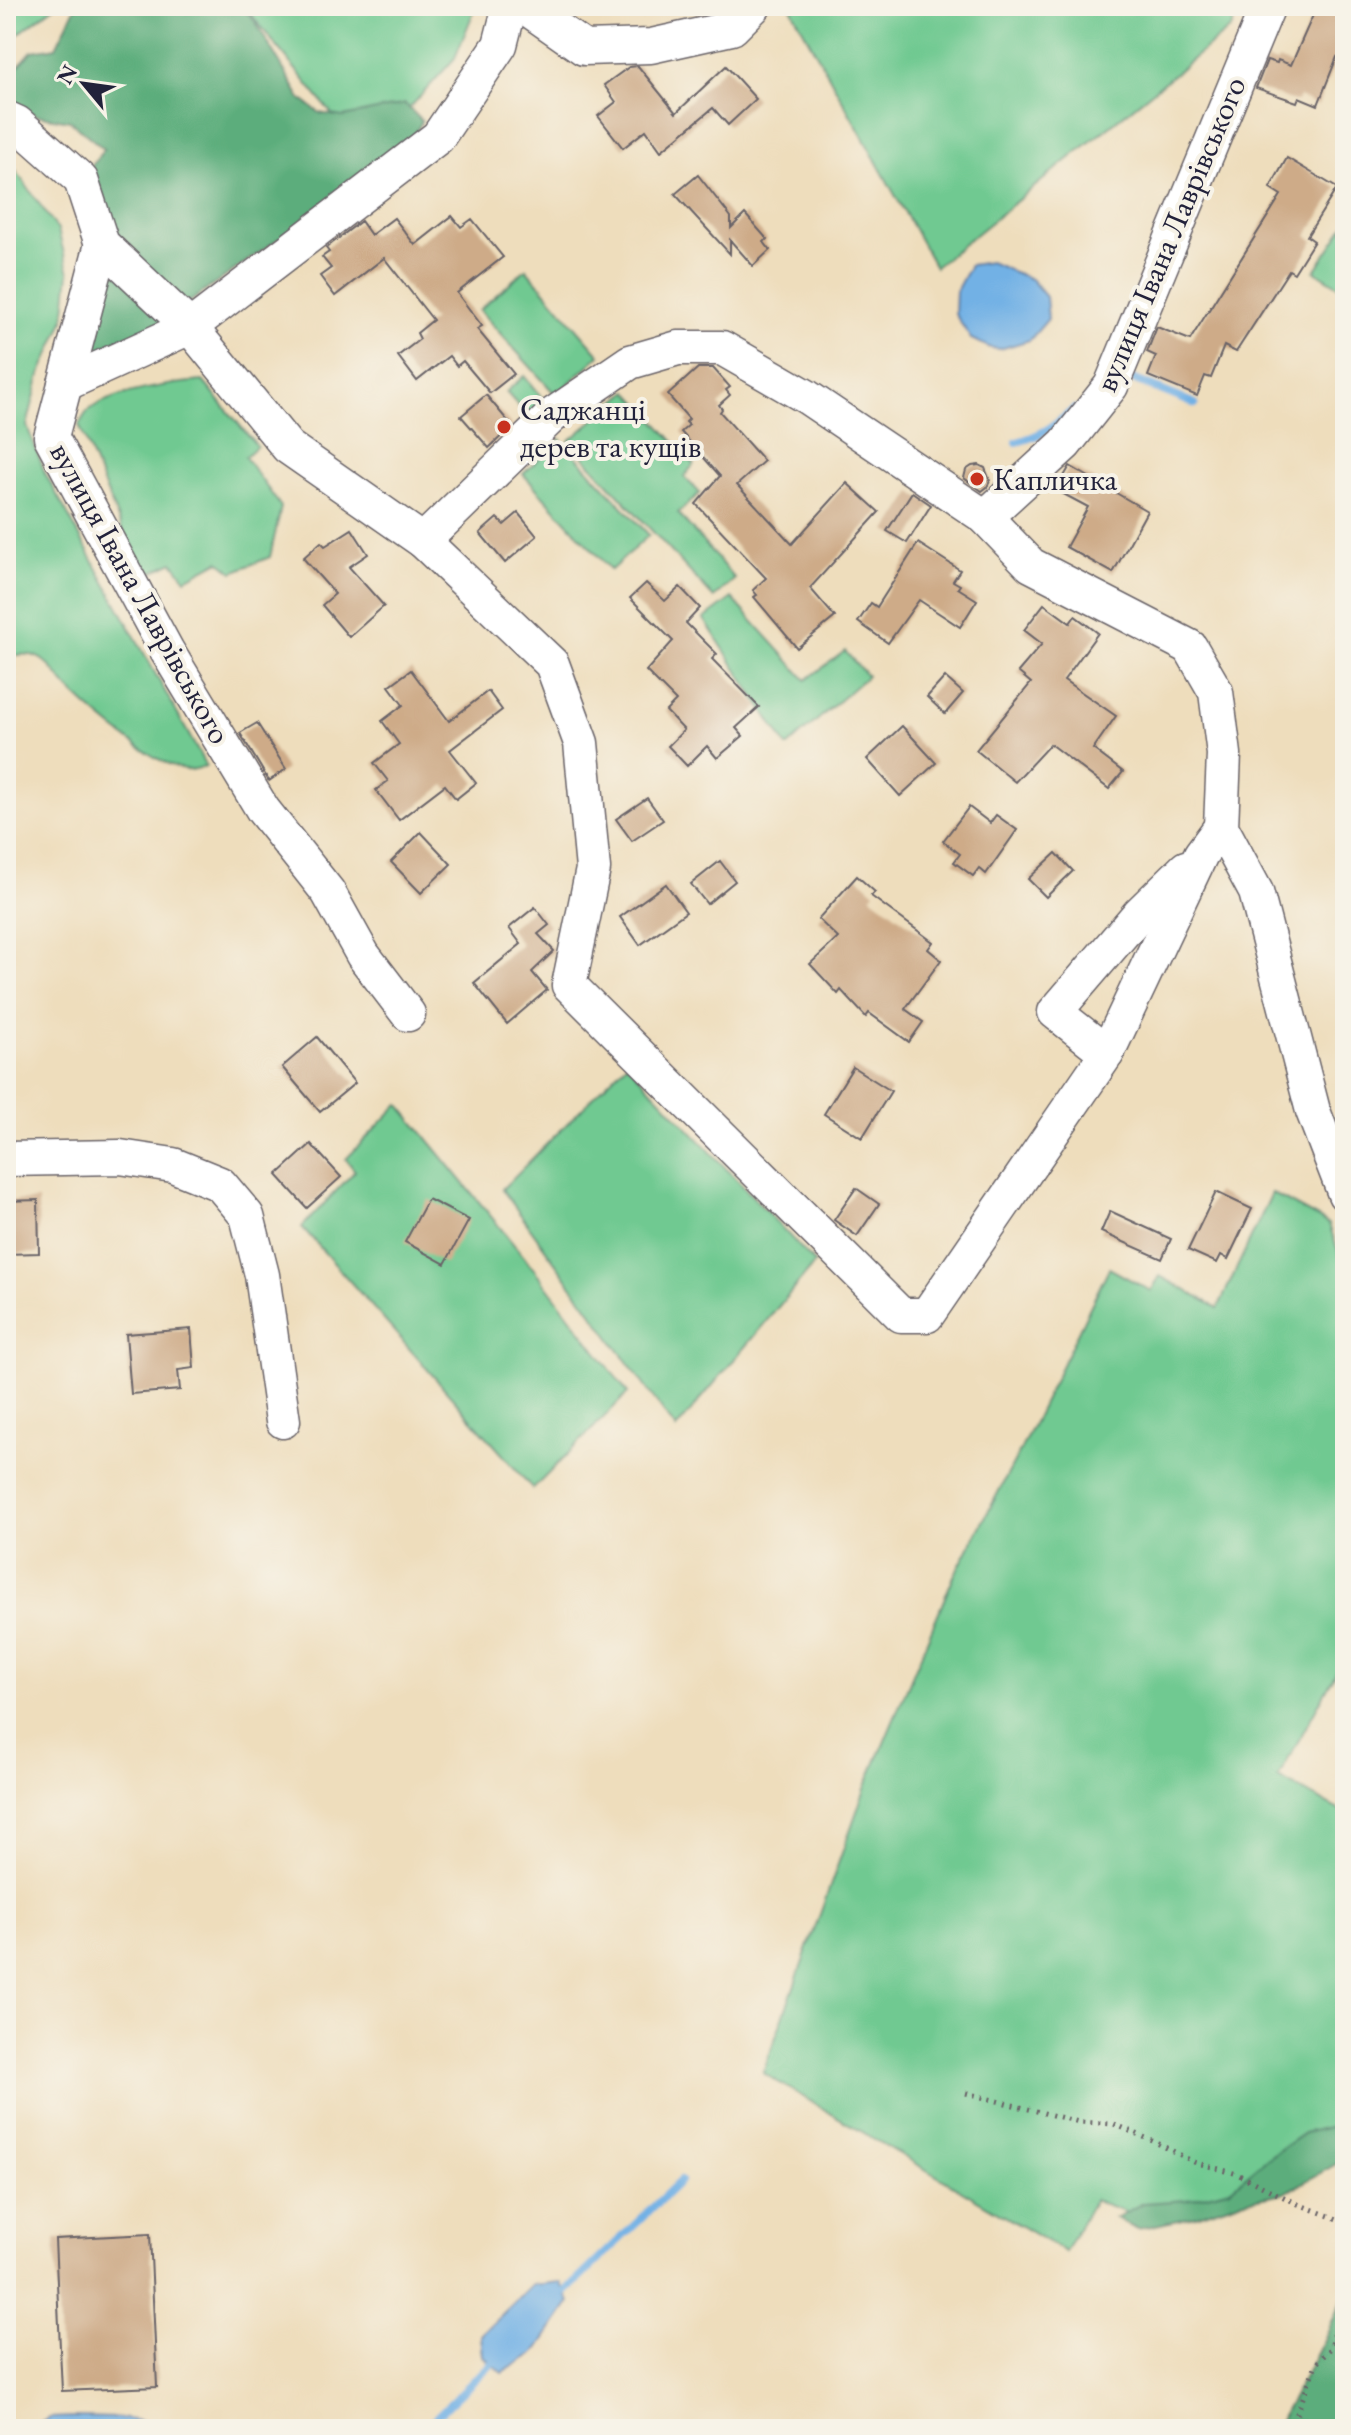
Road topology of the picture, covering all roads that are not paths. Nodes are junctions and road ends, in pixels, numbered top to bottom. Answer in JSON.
{"nodes":[{"id":1,"x":510,"y":6,"type":"edge"},
{"id":2,"x":524,"y":6,"type":"edge"},
{"id":3,"x":754,"y":6,"type":"edge"},
{"id":4,"x":1268,"y":6,"type":"edge"},
{"id":5,"x":6,"y":118,"type":"edge"},
{"id":6,"x":102,"y":244,"type":"junction"},
{"id":7,"x":190,"y":327,"type":"junction"},
{"id":8,"x":65,"y":384,"type":"junction"},
{"id":9,"x":985,"y":517,"type":"junction"},
{"id":10,"x":423,"y":541,"type":"junction"},
{"id":11,"x":1211,"y":841,"type":"junction"},
{"id":12,"x":408,"y":1014,"type":"dead end"},
{"id":13,"x":1107,"y":1053,"type":"junction"},
{"id":14,"x":6,"y":1159,"type":"edge"},
{"id":15,"x":1345,"y":1194,"type":"edge"},
{"id":16,"x":283,"y":1421,"type":"dead end"}],
"edges":[{"from":1,"to":7,"type":"street"},
{"from":2,"to":3,"type":"street"},
{"from":4,"to":9,"type":"street","name":"вулиця Івана Лаврівського"},
{"from":5,"to":6,"type":"street"},
{"from":6,"to":7,"type":"street"},
{"from":6,"to":8,"type":"street","name":"вулиця Івана Лаврівського"},
{"from":7,"to":8,"type":"street"},
{"from":7,"to":10,"type":"street"},
{"from":8,"to":12,"type":"street","name":"вулиця Івана Лаврівського"},
{"from":9,"to":10,"type":"street"},
{"from":9,"to":11,"type":"street"},
{"from":10,"to":13,"type":"street"},
{"from":11,"to":13,"type":"street"},
{"from":11,"to":13,"type":"street"},
{"from":11,"to":15,"type":"street"},
{"from":14,"to":16,"type":"street"}]}
